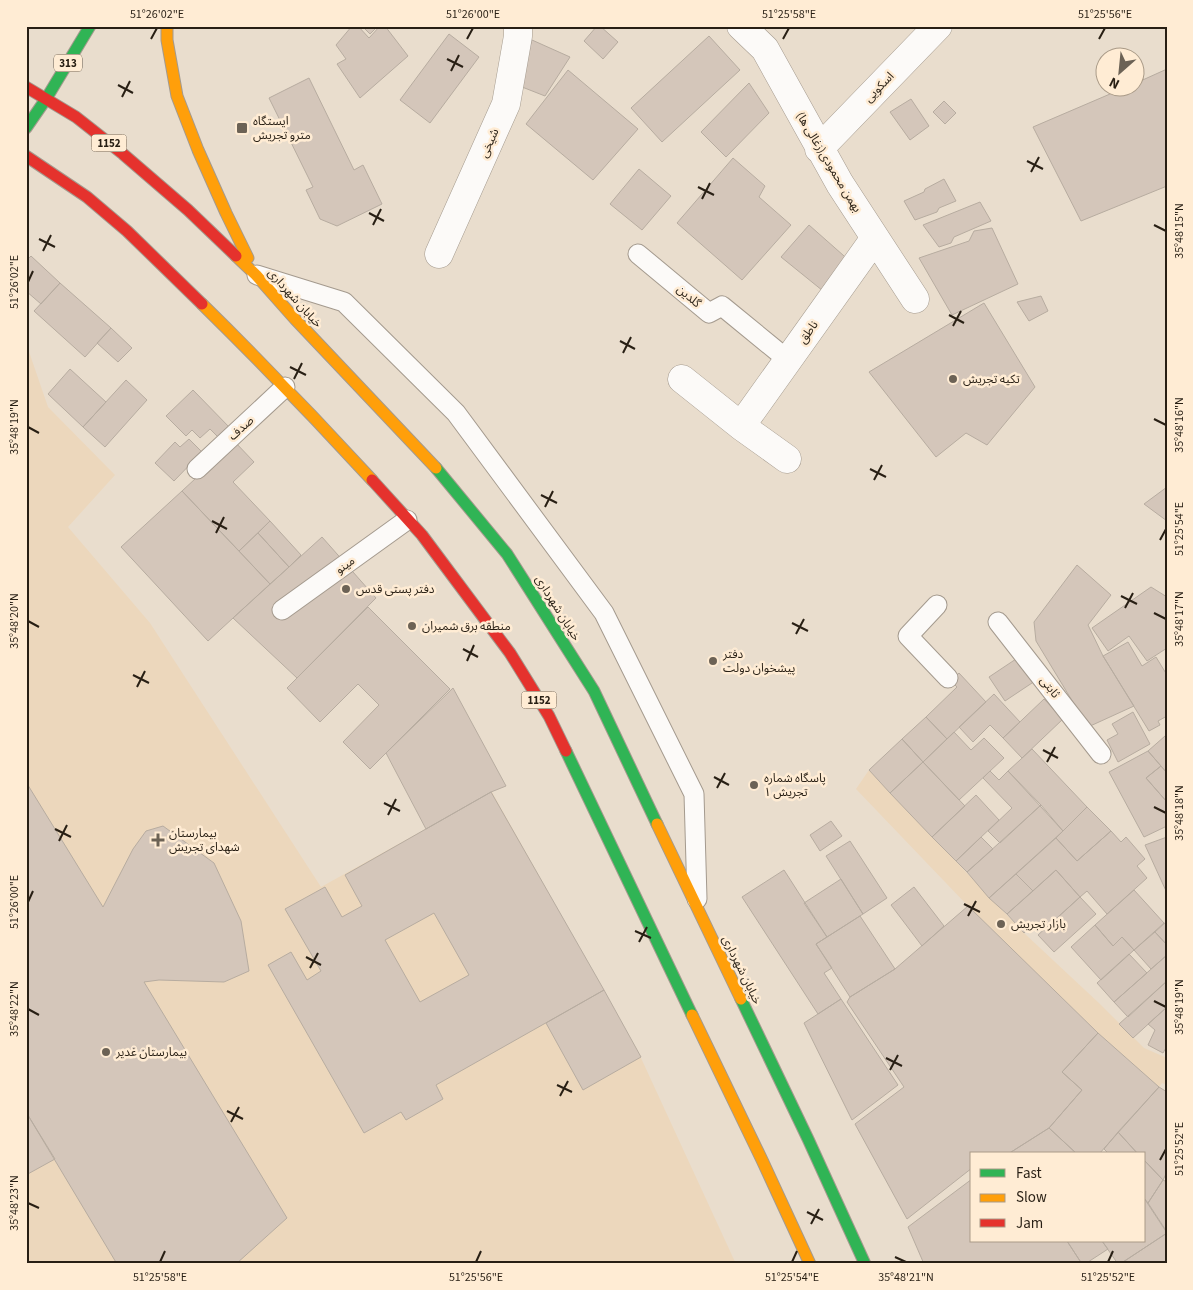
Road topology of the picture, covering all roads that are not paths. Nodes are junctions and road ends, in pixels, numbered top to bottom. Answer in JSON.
{"nodes":[{"id":1,"x":90,"y":26,"type":"edge"},
{"id":2,"x":167,"y":26,"type":"edge"},
{"id":3,"x":742,"y":26,"type":"edge"},
{"id":4,"x":938,"y":26,"type":"edge"},
{"id":5,"x":514,"y":30,"type":"edge"},
{"id":6,"x":26,"y":87,"type":"edge"},
{"id":7,"x":46,"y":99,"type":"junction"},
{"id":8,"x":26,"y":128,"type":"edge"},
{"id":9,"x":819,"y":148,"type":"junction"},
{"id":10,"x":26,"y":156,"type":"edge"},
{"id":11,"x":875,"y":238,"type":"junction"},
{"id":12,"x":439,"y":254,"type":"dead end"},
{"id":13,"x":638,"y":254,"type":"dead end"},
{"id":14,"x":256,"y":275,"type":"junction"},
{"id":15,"x":915,"y":299,"type":"dead end"},
{"id":16,"x":788,"y":360,"type":"junction"},
{"id":17,"x":682,"y":379,"type":"dead end"},
{"id":18,"x":285,"y":388,"type":"junction"},
{"id":19,"x":741,"y":426,"type":"junction"},
{"id":20,"x":786,"y":459,"type":"dead end"},
{"id":21,"x":197,"y":469,"type":"dead end"},
{"id":22,"x":407,"y":520,"type":"junction"},
{"id":23,"x":937,"y":605,"type":"dead end"},
{"id":24,"x":282,"y":610,"type":"dead end"},
{"id":25,"x":998,"y":622,"type":"dead end"},
{"id":26,"x":948,"y":678,"type":"dead end"},
{"id":27,"x":1099,"y":743,"type":"dead end"},
{"id":28,"x":697,"y":908,"type":"junction"},
{"id":29,"x":810,"y":1264,"type":"edge"},
{"id":30,"x":865,"y":1264,"type":"edge"}],
"edges":[{"from":1,"to":7,"type":"main road","number":"313"},
{"from":2,"to":14,"type":"main road"},
{"from":3,"to":9,"type":"street","name":"بهمن محمودی(زغالی ها)"},
{"from":4,"to":9,"type":"street","name":"اسکویی"},
{"from":5,"to":12,"type":"street","name":"شیخی"},
{"from":6,"to":7,"type":"main road","number":"1152"},
{"from":7,"to":8,"type":"main road"},
{"from":7,"to":14,"type":"main road","name":"خیابان شهرداری","number":"1152"},
{"from":9,"to":11,"type":"street","name":"بهمن محمودی(زغالی ها)"},
{"from":10,"to":18,"type":"main road","number":"1152"},
{"from":11,"to":15,"type":"street","name":"بهمن محمودی(زغالی ها)"},
{"from":11,"to":16,"type":"street","name":"ناطق"},
{"from":13,"to":16,"type":"lane","name":"گلدین"},
{"from":14,"to":28,"type":"main road","name":"خیابان شهرداری"},
{"from":14,"to":28,"type":"lane"},
{"from":16,"to":19,"type":"street","name":"ناطق"},
{"from":17,"to":19,"type":"street"},
{"from":18,"to":21,"type":"lane","name":"صدف"},
{"from":18,"to":22,"type":"main road","number":"1152"},
{"from":19,"to":20,"type":"street"},
{"from":22,"to":24,"type":"lane","name":"مینو"},
{"from":22,"to":29,"type":"main road","number":"1152"},
{"from":23,"to":26,"type":"lane"},
{"from":25,"to":27,"type":"lane","name":"ثابتی"},
{"from":28,"to":30,"type":"main road","name":"خیابان شهرداری"}]}
